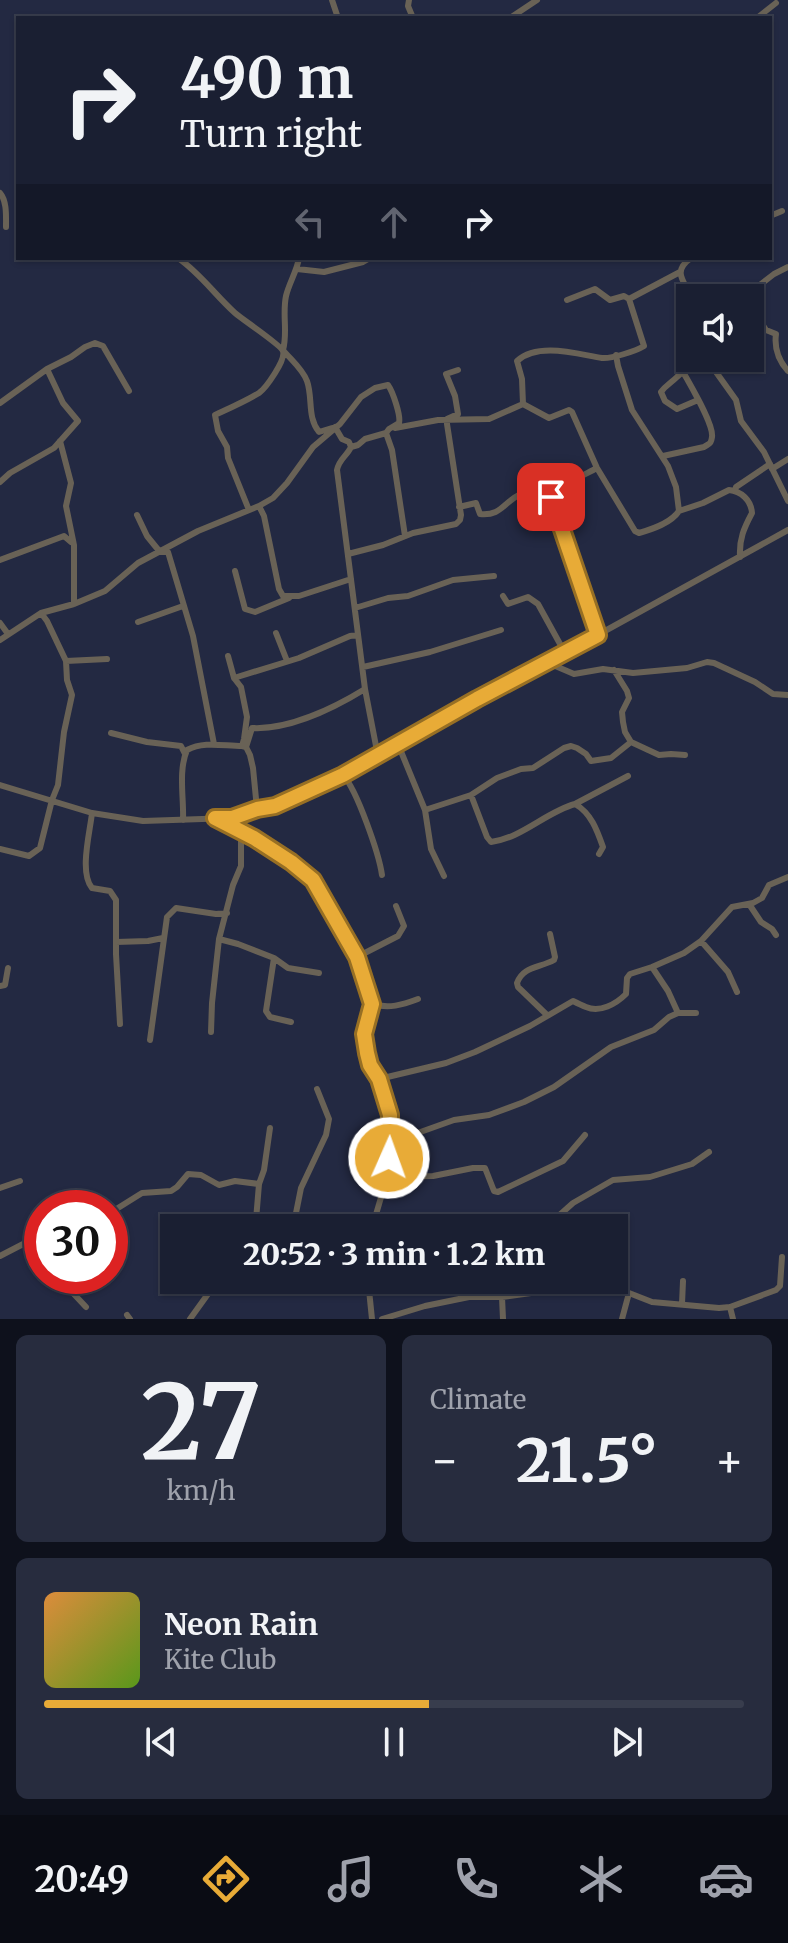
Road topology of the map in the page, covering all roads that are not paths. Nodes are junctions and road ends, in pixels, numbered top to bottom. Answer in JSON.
{"nodes":[{"id":1,"x":537,"y":0,"type":"edge"},
{"id":2,"x":777,"y":1,"type":"edge"},
{"id":3,"x":513,"y":16,"type":"edge"},
{"id":4,"x":759,"y":16,"type":"edge"},
{"id":5,"x":0,"y":193,"type":"edge"},
{"id":6,"x":782,"y":211,"type":"dead end"},
{"id":7,"x":772,"y":215,"type":"edge"},
{"id":8,"x":6,"y":227,"type":"dead end"},
{"id":9,"x":181,"y":260,"type":"edge"},
{"id":10,"x":299,"y":260,"type":"edge"},
{"id":11,"x":366,"y":260,"type":"edge"},
{"id":12,"x":688,"y":260,"type":"edge"},
{"id":13,"x":788,"y":267,"type":"edge"},
{"id":14,"x":297,"y":269,"type":"junction"},
{"id":15,"x":680,"y":272,"type":"junction"},
{"id":16,"x":684,"y":284,"type":"edge"},
{"id":17,"x":762,"y":284,"type":"edge"},
{"id":18,"x":629,"y":299,"type":"junction"},
{"id":19,"x":567,"y":300,"type":"dead end"},
{"id":20,"x":764,"y":327,"type":"edge"},
{"id":21,"x":283,"y":350,"type":"junction"},
{"id":22,"x":616,"y":355,"type":"junction"},
{"id":23,"x":47,"y":369,"type":"junction"},
{"id":24,"x":458,"y":370,"type":"dead end"},
{"id":25,"x":788,"y":371,"type":"edge"},
{"id":26,"x":681,"y":372,"type":"edge"},
{"id":27,"x":683,"y":372,"type":"edge"},
{"id":28,"x":717,"y":372,"type":"edge"},
{"id":29,"x":129,"y":391,"type":"dead end"},
{"id":30,"x":698,"y":400,"type":"junction"},
{"id":31,"x":0,"y":403,"type":"edge"},
{"id":32,"x":523,"y":404,"type":"junction"},
{"id":33,"x":447,"y":419,"type":"junction"},
{"id":34,"x":335,"y":427,"type":"junction"},
{"id":35,"x":388,"y":431,"type":"junction"},
{"id":36,"x":60,"y":441,"type":"junction"},
{"id":37,"x":351,"y":447,"type":"junction"},
{"id":38,"x":663,"y":456,"type":"junction"},
{"id":39,"x":788,"y":459,"type":"edge"},
{"id":40,"x":771,"y":467,"type":"junction"},
{"id":41,"x":597,"y":468,"type":"junction"},
{"id":42,"x":0,"y":482,"type":"edge"},
{"id":43,"x":550,"y":489,"type":"junction"},
{"id":44,"x":735,"y":491,"type":"junction"},
{"id":45,"x":788,"y":501,"type":"edge"},
{"id":46,"x":259,"y":506,"type":"junction"},
{"id":47,"x":459,"y":507,"type":"junction"},
{"id":48,"x":249,"y":510,"type":"junction"},
{"id":49,"x":679,"y":511,"type":"junction"},
{"id":50,"x":137,"y":515,"type":"dead end"},
{"id":51,"x":788,"y":530,"type":"edge"},
{"id":52,"x":405,"y":536,"type":"junction"},
{"id":53,"x":74,"y":545,"type":"junction"},
{"id":54,"x":160,"y":552,"type":"junction"},
{"id":55,"x":348,"y":554,"type":"junction"},
{"id":56,"x":740,"y":557,"type":"junction"},
{"id":57,"x":0,"y":560,"type":"edge"},
{"id":58,"x":235,"y":571,"type":"dead end"},
{"id":59,"x":494,"y":576,"type":"dead end"},
{"id":60,"x":351,"y":579,"type":"junction"},
{"id":61,"x":503,"y":596,"type":"dead end"},
{"id":62,"x":289,"y":598,"type":"junction"},
{"id":63,"x":74,"y":604,"type":"junction"},
{"id":64,"x":183,"y":606,"type":"junction"},
{"id":65,"x":355,"y":608,"type":"junction"},
{"id":66,"x":41,"y":613,"type":"junction"},
{"id":67,"x":138,"y":622,"type":"dead end"},
{"id":68,"x":0,"y":623,"type":"edge"},
{"id":69,"x":501,"y":630,"type":"dead end"},
{"id":70,"x":276,"y":633,"type":"dead end"},
{"id":71,"x":8,"y":634,"type":"junction"},
{"id":72,"x":358,"y":635,"type":"junction"},
{"id":73,"x":598,"y":635,"type":"junction"},
{"id":74,"x":0,"y":640,"type":"edge"},
{"id":75,"x":565,"y":653,"type":"junction"},
{"id":76,"x":228,"y":656,"type":"dead end"},
{"id":77,"x":107,"y":659,"type":"dead end"},
{"id":78,"x":66,"y":661,"type":"junction"},
{"id":79,"x":287,"y":661,"type":"junction"},
{"id":80,"x":546,"y":662,"type":"junction"},
{"id":81,"x":363,"y":667,"type":"junction"},
{"id":82,"x":614,"y":670,"type":"junction"},
{"id":83,"x":234,"y":678,"type":"junction"},
{"id":84,"x":365,"y":689,"type":"junction"},
{"id":85,"x":788,"y":695,"type":"edge"},
{"id":86,"x":111,"y":733,"type":"dead end"},
{"id":87,"x":631,"y":742,"type":"junction"},
{"id":88,"x":214,"y":744,"type":"junction"},
{"id":89,"x":181,"y":746,"type":"junction"},
{"id":90,"x":244,"y":746,"type":"junction"},
{"id":91,"x":192,"y":747,"type":"junction"},
{"id":92,"x":384,"y":752,"type":"junction"},
{"id":93,"x":185,"y":754,"type":"junction"},
{"id":94,"x":685,"y":755,"type":"dead end"},
{"id":95,"x":343,"y":775,"type":"junction"},
{"id":96,"x":628,"y":776,"type":"dead end"},
{"id":97,"x":0,"y":785,"type":"edge"},
{"id":98,"x":471,"y":795,"type":"junction"},
{"id":99,"x":52,"y":800,"type":"junction"},
{"id":100,"x":575,"y":804,"type":"junction"},
{"id":101,"x":257,"y":809,"type":"junction"},
{"id":102,"x":425,"y":810,"type":"junction"},
{"id":103,"x":92,"y":813,"type":"junction"},
{"id":104,"x":215,"y":818,"type":"junction"},
{"id":105,"x":183,"y":820,"type":"junction"},
{"id":106,"x":241,"y":832,"type":"junction"},
{"id":107,"x":0,"y":849,"type":"edge"},
{"id":108,"x":599,"y":854,"type":"dead end"},
{"id":109,"x":382,"y":875,"type":"dead end"},
{"id":110,"x":444,"y":876,"type":"dead end"},
{"id":111,"x":788,"y":877,"type":"edge"},
{"id":112,"x":749,"y":904,"type":"junction"},
{"id":113,"x":396,"y":906,"type":"dead end"},
{"id":114,"x":227,"y":913,"type":"junction"},
{"id":115,"x":216,"y":914,"type":"junction"},
{"id":116,"x":223,"y":921,"type":"junction"},
{"id":117,"x":550,"y":934,"type":"dead end"},
{"id":118,"x":776,"y":935,"type":"dead end"},
{"id":119,"x":163,"y":938,"type":"junction"},
{"id":120,"x":219,"y":939,"type":"junction"},
{"id":121,"x":701,"y":941,"type":"junction"},
{"id":122,"x":116,"y":942,"type":"junction"},
{"id":123,"x":357,"y":957,"type":"junction"},
{"id":124,"x":274,"y":958,"type":"junction"},
{"id":125,"x":652,"y":967,"type":"junction"},
{"id":126,"x":8,"y":968,"type":"dead end"},
{"id":127,"x":319,"y":973,"type":"dead end"},
{"id":128,"x":0,"y":986,"type":"edge"},
{"id":129,"x":737,"y":992,"type":"dead end"},
{"id":130,"x":418,"y":999,"type":"dead end"},
{"id":131,"x":372,"y":1004,"type":"junction"},
{"id":132,"x":678,"y":1013,"type":"junction"},
{"id":133,"x":696,"y":1013,"type":"dead end"},
{"id":134,"x":547,"y":1015,"type":"junction"},
{"id":135,"x":291,"y":1022,"type":"dead end"},
{"id":136,"x":120,"y":1024,"type":"dead end"},
{"id":137,"x":211,"y":1032,"type":"dead end"},
{"id":138,"x":150,"y":1040,"type":"dead end"},
{"id":139,"x":379,"y":1079,"type":"junction"},
{"id":140,"x":317,"y":1089,"type":"dead end"},
{"id":141,"x":270,"y":1128,"type":"dead end"},
{"id":142,"x":585,"y":1135,"type":"dead end"},
{"id":143,"x":391,"y":1138,"type":"junction"},
{"id":144,"x":709,"y":1152,"type":"dead end"},
{"id":145,"x":387,"y":1177,"type":"junction"},
{"id":146,"x":20,"y":1181,"type":"dead end"},
{"id":147,"x":259,"y":1184,"type":"junction"},
{"id":148,"x":0,"y":1188,"type":"edge"},
{"id":149,"x":128,"y":1202,"type":"edge"},
{"id":150,"x":256,"y":1214,"type":"edge"},
{"id":151,"x":296,"y":1214,"type":"edge"},
{"id":152,"x":376,"y":1214,"type":"edge"},
{"id":153,"x":561,"y":1214,"type":"edge"},
{"id":154,"x":24,"y":1244,"type":"edge"},
{"id":155,"x":0,"y":1256,"type":"edge"},
{"id":156,"x":782,"y":1257,"type":"dead end"},
{"id":157,"x":683,"y":1281,"type":"dead end"},
{"id":158,"x":629,"y":1293,"type":"junction"},
{"id":159,"x":74,"y":1294,"type":"edge"},
{"id":160,"x":209,"y":1294,"type":"edge"},
{"id":161,"x":369,"y":1294,"type":"edge"},
{"id":162,"x":508,"y":1294,"type":"edge"},
{"id":163,"x":506,"y":1297,"type":"junction"},
{"id":164,"x":682,"y":1304,"type":"junction"},
{"id":165,"x":86,"y":1307,"type":"dead end"},
{"id":166,"x":730,"y":1307,"type":"junction"},
{"id":167,"x":190,"y":1319,"type":"edge"},
{"id":168,"x":372,"y":1319,"type":"edge"},
{"id":169,"x":382,"y":1319,"type":"edge"},
{"id":170,"x":503,"y":1319,"type":"edge"},
{"id":171,"x":622,"y":1319,"type":"edge"},
{"id":172,"x":733,"y":1319,"type":"edge"}],
"edges":[{"from":1,"to":3,"type":"street"},
{"from":2,"to":4,"type":"street"},
{"from":5,"to":8,"type":"street"},
{"from":6,"to":7,"type":"street"},
{"from":9,"to":21,"type":"street"},
{"from":10,"to":14,"type":"street"},
{"from":11,"to":14,"type":"street"},
{"from":12,"to":15,"type":"street"},
{"from":13,"to":17,"type":"street"},
{"from":14,"to":21,"type":"street"},
{"from":15,"to":16,"type":"street"},
{"from":15,"to":18,"type":"street"},
{"from":18,"to":19,"type":"street"},
{"from":18,"to":22,"type":"street"},
{"from":20,"to":25,"type":"street"},
{"from":21,"to":34,"type":"street"},
{"from":21,"to":48,"type":"street"},
{"from":22,"to":32,"type":"street"},
{"from":22,"to":38,"type":"street"},
{"from":23,"to":29,"type":"street"},
{"from":23,"to":31,"type":"street"},
{"from":23,"to":36,"type":"street"},
{"from":24,"to":33,"type":"street"},
{"from":26,"to":30,"type":"street"},
{"from":27,"to":30,"type":"street"},
{"from":28,"to":40,"type":"street"},
{"from":30,"to":38,"type":"street"},
{"from":32,"to":33,"type":"street"},
{"from":32,"to":41,"type":"street"},
{"from":33,"to":35,"type":"street"},
{"from":33,"to":47,"type":"street"},
{"from":34,"to":35,"type":"street"},
{"from":34,"to":37,"type":"street"},
{"from":34,"to":46,"type":"street"},
{"from":35,"to":37,"type":"street"},
{"from":35,"to":52,"type":"street"},
{"from":36,"to":42,"type":"street"},
{"from":36,"to":53,"type":"street"},
{"from":37,"to":55,"type":"street"},
{"from":38,"to":49,"type":"street"},
{"from":39,"to":40,"type":"street"},
{"from":40,"to":44,"type":"street"},
{"from":40,"to":45,"type":"street"},
{"from":41,"to":43,"type":"street"},
{"from":41,"to":49,"type":"street"},
{"from":43,"to":47,"type":"street"},
{"from":43,"to":73,"type":"street"},
{"from":44,"to":49,"type":"street"},
{"from":44,"to":56,"type":"street"},
{"from":46,"to":48,"type":"street"},
{"from":46,"to":62,"type":"street"},
{"from":47,"to":52,"type":"street"},
{"from":48,"to":54,"type":"street"},
{"from":50,"to":54,"type":"street"},
{"from":51,"to":56,"type":"street"},
{"from":52,"to":55,"type":"street"},
{"from":53,"to":57,"type":"street"},
{"from":53,"to":63,"type":"street"},
{"from":54,"to":63,"type":"street"},
{"from":54,"to":64,"type":"street"},
{"from":55,"to":60,"type":"street"},
{"from":56,"to":73,"type":"street"},
{"from":58,"to":62,"type":"street"},
{"from":59,"to":65,"type":"street"},
{"from":60,"to":62,"type":"street"},
{"from":60,"to":65,"type":"street"},
{"from":61,"to":75,"type":"street"},
{"from":63,"to":66,"type":"street"},
{"from":64,"to":67,"type":"street"},
{"from":64,"to":88,"type":"street"},
{"from":65,"to":72,"type":"street"},
{"from":66,"to":71,"type":"street"},
{"from":66,"to":78,"type":"street"},
{"from":68,"to":71,"type":"street"},
{"from":69,"to":81,"type":"street"},
{"from":70,"to":79,"type":"street"},
{"from":71,"to":74,"type":"street"},
{"from":72,"to":79,"type":"street"},
{"from":72,"to":81,"type":"street"},
{"from":73,"to":75,"type":"street"},
{"from":75,"to":80,"type":"street"},
{"from":76,"to":83,"type":"street"},
{"from":77,"to":78,"type":"street"},
{"from":78,"to":99,"type":"street"},
{"from":79,"to":83,"type":"street"},
{"from":80,"to":82,"type":"street"},
{"from":80,"to":92,"type":"street"},
{"from":81,"to":84,"type":"street"},
{"from":82,"to":85,"type":"street"},
{"from":82,"to":87,"type":"street"},
{"from":83,"to":90,"type":"street"},
{"from":84,"to":90,"type":"street"},
{"from":84,"to":92,"type":"street"},
{"from":86,"to":89,"type":"street"},
{"from":87,"to":94,"type":"street"},
{"from":87,"to":98,"type":"street"},
{"from":88,"to":90,"type":"street"},
{"from":88,"to":91,"type":"street"},
{"from":89,"to":91,"type":"street"},
{"from":89,"to":93,"type":"street"},
{"from":90,"to":101,"type":"street"},
{"from":91,"to":93,"type":"street"},
{"from":92,"to":95,"type":"street"},
{"from":92,"to":102,"type":"street"},
{"from":93,"to":105,"type":"street"},
{"from":95,"to":101,"type":"street"},
{"from":95,"to":109,"type":"street"},
{"from":96,"to":100,"type":"street"},
{"from":97,"to":99,"type":"street"},
{"from":98,"to":100,"type":"street"},
{"from":98,"to":102,"type":"street"},
{"from":99,"to":103,"type":"street"},
{"from":99,"to":107,"type":"street"},
{"from":100,"to":108,"type":"street"},
{"from":101,"to":104,"type":"street"},
{"from":102,"to":110,"type":"street"},
{"from":103,"to":105,"type":"street"},
{"from":103,"to":122,"type":"street"},
{"from":104,"to":105,"type":"street"},
{"from":104,"to":106,"type":"street"},
{"from":106,"to":114,"type":"street"},
{"from":106,"to":123,"type":"street"},
{"from":111,"to":112,"type":"street"},
{"from":112,"to":118,"type":"street"},
{"from":112,"to":121,"type":"street"},
{"from":113,"to":123,"type":"street"},
{"from":114,"to":115,"type":"street"},
{"from":114,"to":116,"type":"street"},
{"from":115,"to":116,"type":"street"},
{"from":115,"to":119,"type":"street"},
{"from":116,"to":120,"type":"street"},
{"from":117,"to":134,"type":"street"},
{"from":119,"to":122,"type":"street"},
{"from":119,"to":138,"type":"street"},
{"from":120,"to":124,"type":"street"},
{"from":120,"to":137,"type":"street"},
{"from":121,"to":125,"type":"street"},
{"from":121,"to":129,"type":"street"},
{"from":122,"to":136,"type":"street"},
{"from":123,"to":131,"type":"street"},
{"from":124,"to":127,"type":"street"},
{"from":124,"to":135,"type":"street"},
{"from":125,"to":132,"type":"street"},
{"from":125,"to":134,"type":"street"},
{"from":126,"to":128,"type":"street"},
{"from":130,"to":131,"type":"street"},
{"from":131,"to":139,"type":"street"},
{"from":132,"to":133,"type":"street"},
{"from":132,"to":143,"type":"street"},
{"from":134,"to":139,"type":"street"},
{"from":139,"to":143,"type":"street"},
{"from":140,"to":151,"type":"street"},
{"from":141,"to":147,"type":"street"},
{"from":142,"to":145,"type":"street"},
{"from":143,"to":145,"type":"street"},
{"from":144,"to":153,"type":"street"},
{"from":145,"to":152,"type":"street"},
{"from":146,"to":148,"type":"street"},
{"from":147,"to":149,"type":"street"},
{"from":147,"to":150,"type":"street"},
{"from":154,"to":155,"type":"street"},
{"from":156,"to":166,"type":"street"},
{"from":157,"to":164,"type":"street"},
{"from":158,"to":163,"type":"street"},
{"from":158,"to":164,"type":"street"},
{"from":158,"to":171,"type":"street"},
{"from":159,"to":165,"type":"street"},
{"from":160,"to":167,"type":"street"},
{"from":161,"to":168,"type":"street"},
{"from":162,"to":163,"type":"street"},
{"from":163,"to":169,"type":"street"},
{"from":163,"to":170,"type":"street"},
{"from":164,"to":166,"type":"street"},
{"from":166,"to":172,"type":"street"}]}
